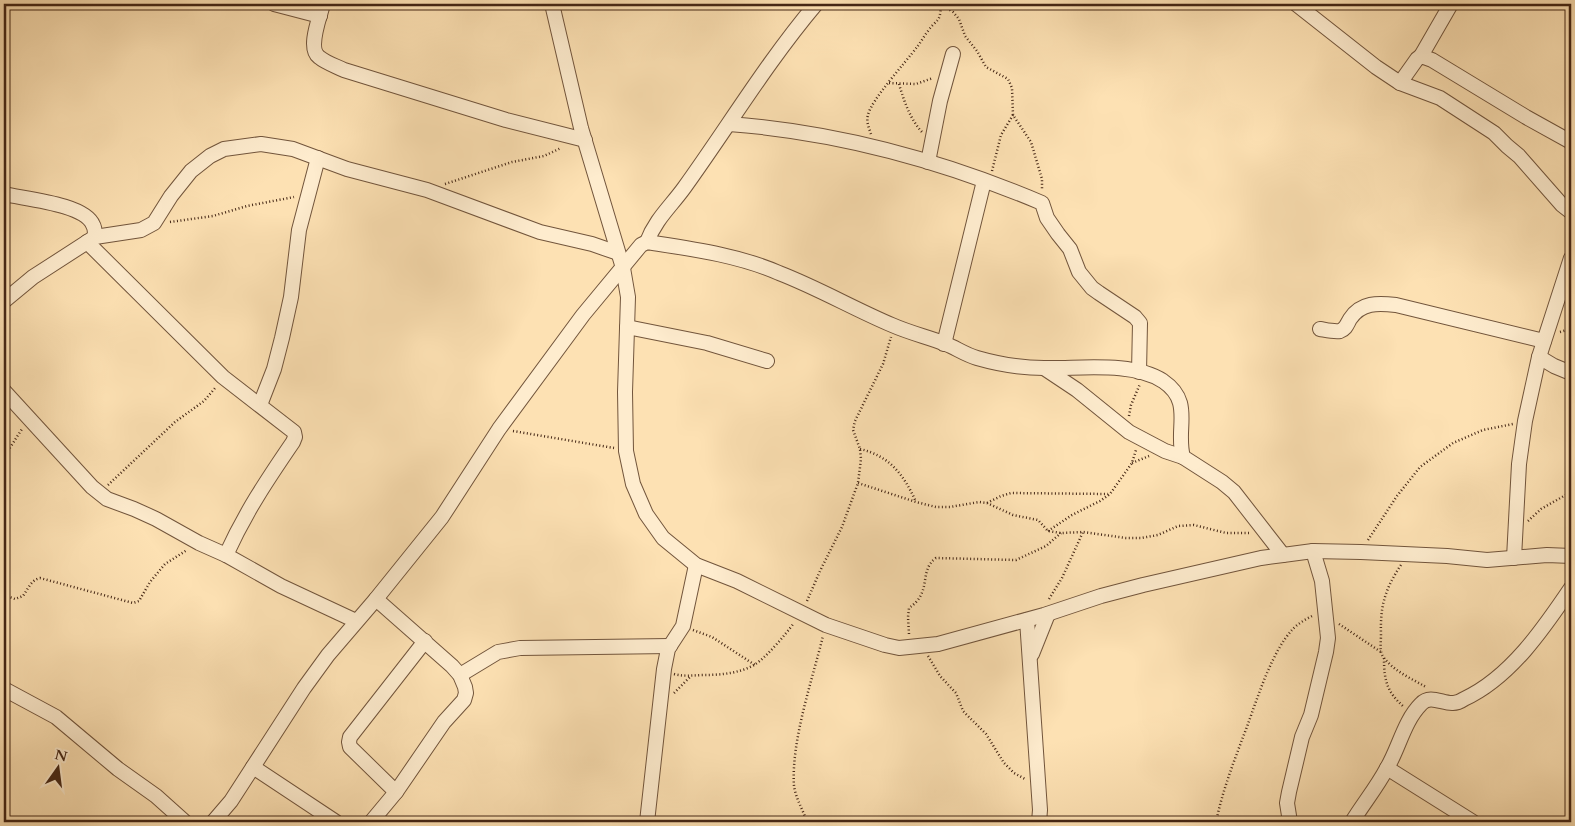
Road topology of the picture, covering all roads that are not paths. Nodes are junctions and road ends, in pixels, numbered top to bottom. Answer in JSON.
{"nodes":[{"id":1,"x":274,"y":4,"type":"edge"},
{"id":2,"x":552,"y":4,"type":"edge"},
{"id":3,"x":816,"y":4,"type":"edge"},
{"id":4,"x":1296,"y":4,"type":"edge"},
{"id":5,"x":1451,"y":4,"type":"edge"},
{"id":6,"x":322,"y":10,"type":"edge"},
{"id":7,"x":953,"y":54,"type":"dead end"},
{"id":8,"x":1421,"y":56,"type":"junction"},
{"id":9,"x":1400,"y":83,"type":"junction"},
{"id":10,"x":729,"y":124,"type":"junction"},
{"id":11,"x":579,"y":139,"type":"junction"},
{"id":12,"x":1571,"y":142,"type":"edge"},
{"id":13,"x":318,"y":158,"type":"junction"},
{"id":14,"x":928,"y":162,"type":"junction"},
{"id":15,"x":987,"y":181,"type":"junction"},
{"id":16,"x":4,"y":194,"type":"edge"},
{"id":17,"x":1571,"y":212,"type":"edge"},
{"id":18,"x":91,"y":239,"type":"junction"},
{"id":19,"x":647,"y":242,"type":"junction"},
{"id":20,"x":618,"y":253,"type":"junction"},
{"id":21,"x":1571,"y":258,"type":"edge"},
{"id":22,"x":623,"y":268,"type":"junction"},
{"id":23,"x":4,"y":301,"type":"edge"},
{"id":24,"x":627,"y":327,"type":"junction"},
{"id":25,"x":1320,"y":329,"type":"dead end"},
{"id":26,"x":1544,"y":341,"type":"junction"},
{"id":27,"x":944,"y":344,"type":"junction"},
{"id":28,"x":1539,"y":357,"type":"junction"},
{"id":29,"x":767,"y":361,"type":"dead end"},
{"id":30,"x":1044,"y":368,"type":"junction"},
{"id":31,"x":1143,"y":373,"type":"junction"},
{"id":32,"x":1571,"y":373,"type":"edge"},
{"id":33,"x":4,"y":391,"type":"edge"},
{"id":34,"x":260,"y":405,"type":"junction"},
{"id":35,"x":1183,"y":457,"type":"junction"},
{"id":36,"x":1312,"y":551,"type":"junction"},
{"id":37,"x":226,"y":555,"type":"junction"},
{"id":38,"x":1283,"y":555,"type":"junction"},
{"id":39,"x":1571,"y":556,"type":"edge"},
{"id":40,"x":1514,"y":558,"type":"junction"},
{"id":41,"x":696,"y":566,"type":"junction"},
{"id":42,"x":1571,"y":588,"type":"edge"},
{"id":43,"x":376,"y":599,"type":"junction"},
{"id":44,"x":1046,"y":615,"type":"junction"},
{"id":45,"x":1027,"y":620,"type":"junction"},
{"id":46,"x":356,"y":621,"type":"junction"},
{"id":47,"x":425,"y":641,"type":"junction"},
{"id":48,"x":670,"y":646,"type":"junction"},
{"id":49,"x":1030,"y":660,"type":"junction"},
{"id":50,"x":460,"y":675,"type":"junction"},
{"id":51,"x":4,"y":689,"type":"edge"},
{"id":52,"x":253,"y":767,"type":"junction"},
{"id":53,"x":1387,"y":768,"type":"junction"},
{"id":54,"x":396,"y":792,"type":"junction"},
{"id":55,"x":646,"y":819,"type":"edge"},
{"id":56,"x":185,"y":822,"type":"edge"},
{"id":57,"x":213,"y":822,"type":"edge"},
{"id":58,"x":336,"y":822,"type":"edge"},
{"id":59,"x":370,"y":822,"type":"edge"},
{"id":60,"x":1039,"y":822,"type":"edge"},
{"id":61,"x":1290,"y":822,"type":"edge"},
{"id":62,"x":1352,"y":822,"type":"edge"},
{"id":63,"x":1473,"y":822,"type":"edge"}],
"edges":[{"from":1,"to":6,"type":"street"},
{"from":2,"to":11,"type":"street"},
{"from":3,"to":10,"type":"street"},
{"from":4,"to":9,"type":"street"},
{"from":5,"to":8,"type":"street"},
{"from":6,"to":11,"type":"street"},
{"from":7,"to":14,"type":"street"},
{"from":8,"to":9,"type":"street"},
{"from":8,"to":12,"type":"street"},
{"from":9,"to":17,"type":"street"},
{"from":10,"to":14,"type":"street"},
{"from":10,"to":19,"type":"street"},
{"from":11,"to":20,"type":"street"},
{"from":13,"to":18,"type":"street"},
{"from":13,"to":20,"type":"street"},
{"from":13,"to":34,"type":"street"},
{"from":14,"to":15,"type":"street"},
{"from":15,"to":27,"type":"street"},
{"from":15,"to":31,"type":"street"},
{"from":16,"to":18,"type":"street"},
{"from":18,"to":23,"type":"street"},
{"from":18,"to":34,"type":"street"},
{"from":19,"to":22,"type":"street"},
{"from":19,"to":27,"type":"street"},
{"from":20,"to":22,"type":"street"},
{"from":21,"to":26,"type":"street"},
{"from":22,"to":24,"type":"street"},
{"from":22,"to":43,"type":"street"},
{"from":24,"to":29,"type":"street"},
{"from":24,"to":41,"type":"street"},
{"from":25,"to":26,"type":"street"},
{"from":26,"to":28,"type":"street"},
{"from":27,"to":30,"type":"street"},
{"from":28,"to":32,"type":"street"},
{"from":28,"to":40,"type":"street"},
{"from":30,"to":31,"type":"street"},
{"from":30,"to":35,"type":"street"},
{"from":31,"to":35,"type":"street"},
{"from":33,"to":37,"type":"street"},
{"from":34,"to":37,"type":"street"},
{"from":35,"to":38,"type":"street"},
{"from":36,"to":38,"type":"street"},
{"from":36,"to":40,"type":"street"},
{"from":36,"to":61,"type":"street"},
{"from":37,"to":46,"type":"street"},
{"from":38,"to":44,"type":"street"},
{"from":39,"to":40,"type":"street"},
{"from":41,"to":45,"type":"street"},
{"from":41,"to":48,"type":"street"},
{"from":42,"to":53,"type":"street"},
{"from":43,"to":46,"type":"street"},
{"from":43,"to":47,"type":"street"},
{"from":44,"to":45,"type":"street"},
{"from":44,"to":49,"type":"street"},
{"from":45,"to":49,"type":"street"},
{"from":46,"to":52,"type":"street"},
{"from":47,"to":50,"type":"street"},
{"from":47,"to":54,"type":"street"},
{"from":48,"to":50,"type":"street"},
{"from":48,"to":55,"type":"street"},
{"from":49,"to":60,"type":"street"},
{"from":50,"to":54,"type":"street"},
{"from":51,"to":56,"type":"street"},
{"from":52,"to":57,"type":"street"},
{"from":52,"to":58,"type":"street"},
{"from":53,"to":62,"type":"street"},
{"from":53,"to":63,"type":"street"},
{"from":54,"to":59,"type":"street"}]}
